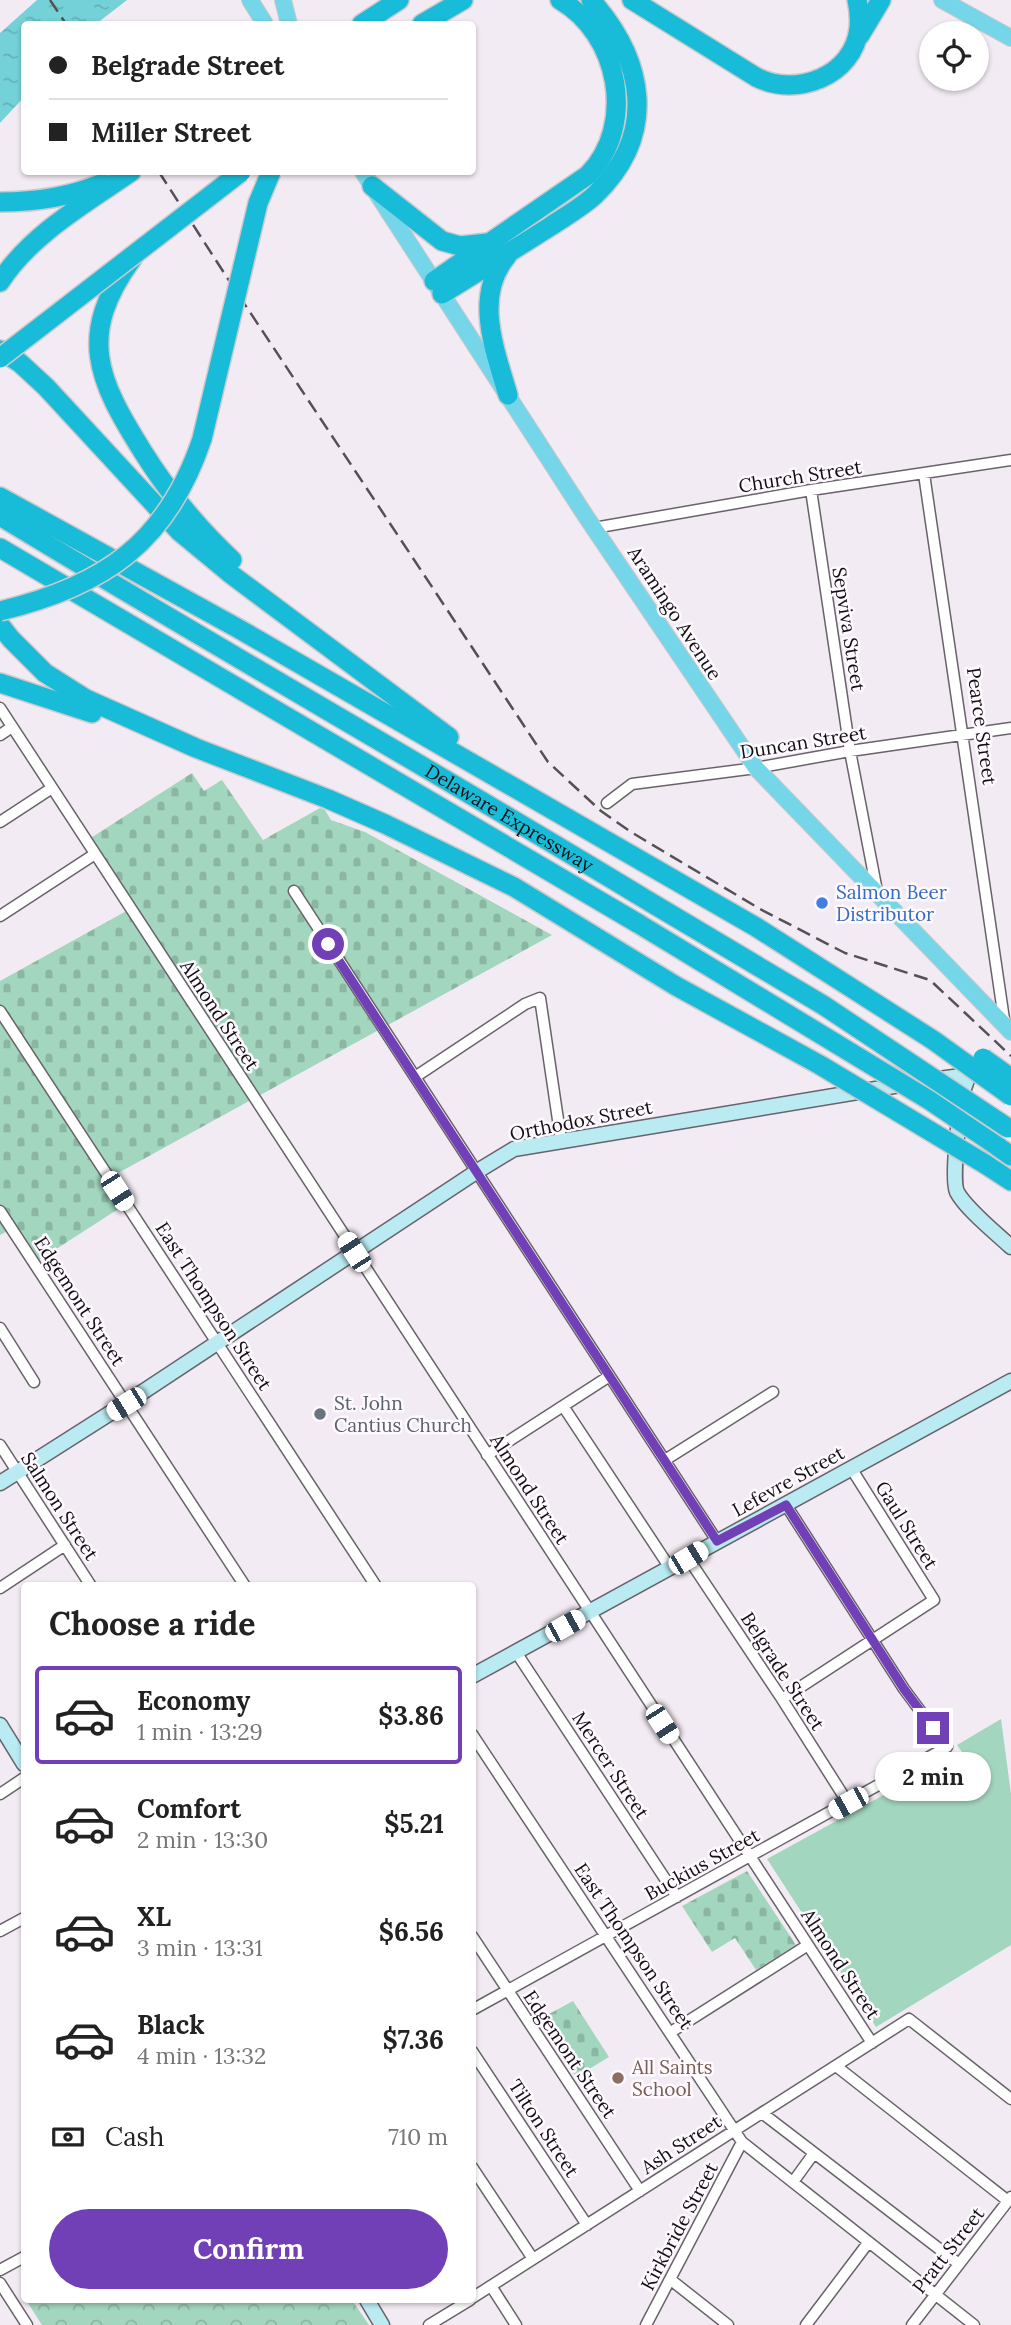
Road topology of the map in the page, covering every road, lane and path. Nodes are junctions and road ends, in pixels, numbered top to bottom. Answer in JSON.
{"nodes":[{"id":1,"x":250,"y":0,"type":"edge"},
{"id":2,"x":283,"y":0,"type":"edge"},
{"id":3,"x":463,"y":0,"type":"edge"},
{"id":4,"x":560,"y":0,"type":"edge"},
{"id":5,"x":592,"y":0,"type":"edge"},
{"id":6,"x":632,"y":0,"type":"edge"},
{"id":7,"x":857,"y":0,"type":"edge"},
{"id":8,"x":881,"y":0,"type":"edge"},
{"id":9,"x":942,"y":0,"type":"edge"},
{"id":10,"x":398,"y":3,"type":"edge"},
{"id":11,"x":263,"y":21,"type":"edge"},
{"id":12,"x":288,"y":21,"type":"edge"},
{"id":13,"x":367,"y":21,"type":"edge"},
{"id":14,"x":427,"y":21,"type":"edge"},
{"id":15,"x":1011,"y":38,"type":"edge"},
{"id":16,"x":856,"y":41,"type":"junction"},
{"id":17,"x":122,"y":175,"type":"edge"},
{"id":18,"x":126,"y":175,"type":"edge"},
{"id":19,"x":238,"y":175,"type":"edge"},
{"id":20,"x":270,"y":175,"type":"edge"},
{"id":21,"x":368,"y":179,"type":"edge"},
{"id":22,"x":0,"y":202,"type":"edge"},
{"id":23,"x":491,"y":242,"type":"junction"},
{"id":24,"x":509,"y":253,"type":"junction"},
{"id":25,"x":135,"y":256,"type":"junction"},
{"id":26,"x":0,"y":282,"type":"edge"},
{"id":27,"x":438,"y":288,"type":"junction"},
{"id":28,"x":0,"y":349,"type":"edge"},
{"id":29,"x":0,"y":358,"type":"edge"},
{"id":30,"x":508,"y":395,"type":"junction"},
{"id":31,"x":1011,"y":460,"type":"edge"},
{"id":32,"x":925,"y":474,"type":"junction"},
{"id":33,"x":811,"y":490,"type":"junction"},
{"id":34,"x":0,"y":497,"type":"edge"},
{"id":35,"x":0,"y":516,"type":"edge"},
{"id":36,"x":594,"y":528,"type":"junction"},
{"id":37,"x":0,"y":548,"type":"edge"},
{"id":38,"x":0,"y":611,"type":"edge"},
{"id":39,"x":0,"y":625,"type":"edge"},
{"id":40,"x":316,"y":636,"type":"junction"},
{"id":41,"x":0,"y":683,"type":"edge"},
{"id":42,"x":0,"y":708,"type":"edge"},
{"id":43,"x":12,"y":727,"type":"junction"},
{"id":44,"x":1011,"y":728,"type":"edge"},
{"id":45,"x":0,"y":735,"type":"edge"},
{"id":46,"x":964,"y":736,"type":"junction"},
{"id":47,"x":195,"y":748,"type":"junction"},
{"id":48,"x":850,"y":751,"type":"junction"},
{"id":49,"x":755,"y":768,"type":"junction"},
{"id":50,"x":52,"y":788,"type":"junction"},
{"id":51,"x":607,"y":803,"type":"dead end"},
{"id":52,"x":0,"y":822,"type":"edge"},
{"id":53,"x":577,"y":824,"type":"junction"},
{"id":54,"x":95,"y":854,"type":"junction"},
{"id":55,"x":294,"y":891,"type":"dead end"},
{"id":56,"x":878,"y":897,"type":"junction"},
{"id":57,"x":0,"y":916,"type":"edge"},
{"id":58,"x":756,"y":927,"type":"junction"},
{"id":59,"x":0,"y":1011,"type":"edge"},
{"id":60,"x":1008,"y":1029,"type":"edge"},
{"id":61,"x":1011,"y":1071,"type":"edge"},
{"id":62,"x":971,"y":1073,"type":"junction"},
{"id":63,"x":415,"y":1077,"type":"junction"},
{"id":64,"x":1011,"y":1078,"type":"edge"},
{"id":65,"x":1011,"y":1096,"type":"edge"},
{"id":66,"x":1010,"y":1129,"type":"edge"},
{"id":67,"x":561,"y":1140,"type":"junction"},
{"id":68,"x":1004,"y":1151,"type":"edge"},
{"id":69,"x":476,"y":1172,"type":"junction"},
{"id":70,"x":1011,"y":1181,"type":"edge"},
{"id":71,"x":0,"y":1211,"type":"edge"},
{"id":72,"x":1011,"y":1247,"type":"edge"},
{"id":73,"x":354,"y":1252,"type":"junction"},
{"id":74,"x":0,"y":1328,"type":"edge"},
{"id":75,"x":216,"y":1342,"type":"junction"},
{"id":76,"x":608,"y":1377,"type":"junction"},
{"id":77,"x":1011,"y":1381,"type":"edge"},
{"id":78,"x":34,"y":1382,"type":"dead end"},
{"id":79,"x":773,"y":1392,"type":"dead end"},
{"id":80,"x":126,"y":1404,"type":"junction"},
{"id":81,"x":563,"y":1406,"type":"junction"},
{"id":82,"x":0,"y":1446,"type":"edge"},
{"id":83,"x":487,"y":1455,"type":"junction"},
{"id":84,"x":665,"y":1460,"type":"junction"},
{"id":85,"x":850,"y":1468,"type":"junction"},
{"id":86,"x":17,"y":1472,"type":"junction"},
{"id":87,"x":0,"y":1483,"type":"edge"},
{"id":88,"x":786,"y":1505,"type":"junction"},
{"id":89,"x":717,"y":1541,"type":"junction"},
{"id":90,"x":65,"y":1545,"type":"junction"},
{"id":91,"x":688,"y":1558,"type":"junction"},
{"id":92,"x":670,"y":1568,"type":"junction"},
{"id":93,"x":89,"y":1582,"type":"edge"},
{"id":94,"x":242,"y":1582,"type":"edge"},
{"id":95,"x":373,"y":1582,"type":"edge"},
{"id":96,"x":0,"y":1588,"type":"edge"},
{"id":97,"x":590,"y":1612,"type":"junction"},
{"id":98,"x":872,"y":1640,"type":"junction"},
{"id":99,"x":516,"y":1652,"type":"junction"},
{"id":100,"x":476,"y":1674,"type":"edge"},
{"id":101,"x":782,"y":1699,"type":"junction"},
{"id":102,"x":0,"y":1725,"type":"edge"},
{"id":103,"x":476,"y":1740,"type":"edge"},
{"id":104,"x":21,"y":1759,"type":"edge"},
{"id":105,"x":21,"y":1780,"type":"edge"},
{"id":106,"x":0,"y":1794,"type":"edge"},
{"id":107,"x":848,"y":1803,"type":"junction"},
{"id":108,"x":749,"y":1857,"type":"junction"},
{"id":109,"x":677,"y":1897,"type":"junction"},
{"id":110,"x":21,"y":1920,"type":"edge"},
{"id":111,"x":0,"y":1931,"type":"edge"},
{"id":112,"x":606,"y":1936,"type":"junction"},
{"id":113,"x":476,"y":1943,"type":"edge"},
{"id":114,"x":807,"y":1945,"type":"junction"},
{"id":115,"x":507,"y":1991,"type":"junction"},
{"id":116,"x":476,"y":2008,"type":"edge"},
{"id":117,"x":671,"y":2032,"type":"junction"},
{"id":118,"x":872,"y":2043,"type":"junction"},
{"id":119,"x":476,"y":2057,"type":"edge"},
{"id":120,"x":836,"y":2066,"type":"junction"},
{"id":121,"x":1011,"y":2099,"type":"edge"},
{"id":122,"x":762,"y":2113,"type":"junction"},
{"id":123,"x":734,"y":2130,"type":"junction"},
{"id":124,"x":742,"y":2143,"type":"junction"},
{"id":125,"x":814,"y":2153,"type":"junction"},
{"id":126,"x":476,"y":2172,"type":"edge"},
{"id":127,"x":793,"y":2182,"type":"junction"},
{"id":128,"x":640,"y":2191,"type":"junction"},
{"id":129,"x":1009,"y":2199,"type":"edge"},
{"id":130,"x":587,"y":2225,"type":"junction"},
{"id":131,"x":868,"y":2243,"type":"junction"},
{"id":132,"x":21,"y":2259,"type":"edge"},
{"id":133,"x":533,"y":2259,"type":"junction"},
{"id":134,"x":959,"y":2264,"type":"junction"},
{"id":135,"x":0,"y":2270,"type":"edge"},
{"id":136,"x":671,"y":2280,"type":"junction"},
{"id":137,"x":0,"y":2283,"type":"edge"},
{"id":138,"x":491,"y":2286,"type":"junction"},
{"id":139,"x":935,"y":2295,"type":"junction"},
{"id":140,"x":476,"y":2296,"type":"edge"},
{"id":141,"x":369,"y":2303,"type":"edge"},
{"id":142,"x":465,"y":2303,"type":"edge"},
{"id":143,"x":27,"y":2325,"type":"edge"},
{"id":144,"x":382,"y":2325,"type":"edge"},
{"id":145,"x":429,"y":2325,"type":"edge"},
{"id":146,"x":516,"y":2325,"type":"edge"},
{"id":147,"x":646,"y":2325,"type":"edge"},
{"id":148,"x":729,"y":2325,"type":"edge"},
{"id":149,"x":806,"y":2325,"type":"edge"},
{"id":150,"x":912,"y":2325,"type":"edge"},
{"id":151,"x":974,"y":2325,"type":"edge"}],
"edges":[{"from":1,"to":11,"type":"main road"},
{"from":2,"to":12,"type":"main road"},
{"from":3,"to":14,"type":"highway"},
{"from":4,"to":23,"type":"highway"},
{"from":5,"to":24,"type":"highway"},
{"from":6,"to":16,"type":"highway"},
{"from":7,"to":16,"type":"highway"},
{"from":8,"to":16,"type":"highway"},
{"from":9,"to":15,"type":"main road"},
{"from":10,"to":13,"type":"highway"},
{"from":17,"to":22,"type":"highway"},
{"from":18,"to":26,"type":"highway"},
{"from":19,"to":25,"type":"highway","bridge":true},
{"from":20,"to":38,"type":"highway","bridge":true},
{"from":21,"to":23,"type":"highway"},
{"from":21,"to":27,"type":"main road","name":"Aramingo Avenue"},
{"from":23,"to":27,"type":"highway"},
{"from":24,"to":27,"type":"highway"},
{"from":24,"to":30,"type":"highway"},
{"from":25,"to":29,"type":"highway","bridge":true},
{"from":25,"to":40,"type":"highway"},
{"from":27,"to":30,"type":"main road","name":"Aramingo Avenue"},
{"from":28,"to":40,"type":"highway"},
{"from":30,"to":36,"type":"main road","name":"Aramingo Avenue"},
{"from":31,"to":32,"type":"street","name":"Church Street"},
{"from":32,"to":33,"type":"street","name":"Church Street"},
{"from":32,"to":46,"type":"street","name":"Pearce Street"},
{"from":33,"to":36,"type":"street","name":"Church Street"},
{"from":33,"to":48,"type":"street","name":"Sepviva Street"},
{"from":34,"to":53,"type":"highway"},
{"from":35,"to":66,"type":"highway","name":"Delaware Expressway","bridge":true},
{"from":36,"to":49,"type":"main road","name":"Aramingo Avenue"},
{"from":37,"to":68,"type":"highway","name":"Delaware Expressway","bridge":true},
{"from":39,"to":47,"type":"highway"},
{"from":40,"to":53,"type":"highway"},
{"from":41,"to":47,"type":"highway"},
{"from":42,"to":43,"type":"street","name":"Almond Street"},
{"from":43,"to":45,"type":"street"},
{"from":43,"to":50,"type":"street","name":"Almond Street"},
{"from":44,"to":46,"type":"street","name":"Duncan Street"},
{"from":46,"to":48,"type":"street","name":"Duncan Street"},
{"from":46,"to":60,"type":"street","name":"Pearce Street"},
{"from":47,"to":70,"type":"highway","bridge":true},
{"from":48,"to":49,"type":"street","name":"Duncan Street"},
{"from":48,"to":56,"type":"street","name":"Sepviva Street"},
{"from":49,"to":51,"type":"street","name":"Duncan Street"},
{"from":49,"to":56,"type":"main road","name":"Aramingo Avenue"},
{"from":50,"to":52,"type":"street"},
{"from":50,"to":54,"type":"street","name":"Almond Street"},
{"from":53,"to":58,"type":"highway"},
{"from":54,"to":57,"type":"street"},
{"from":54,"to":73,"type":"street","name":"Almond Street"},
{"from":55,"to":63,"type":"street"},
{"from":56,"to":60,"type":"main road","name":"Aramingo Avenue"},
{"from":58,"to":64,"type":"highway","bridge":true},
{"from":58,"to":65,"type":"highway","bridge":true},
{"from":59,"to":75,"type":"street","name":"East Thompson Street"},
{"from":61,"to":62,"type":"street","name":"Orthodox Street"},
{"from":62,"to":67,"type":"street","name":"Orthodox Street"},
{"from":62,"to":72,"type":"street"},
{"from":63,"to":67,"type":"street"},
{"from":63,"to":69,"type":"street"},
{"from":67,"to":69,"type":"street","name":"Orthodox Street"},
{"from":69,"to":73,"type":"street","name":"Orthodox Street"},
{"from":69,"to":76,"type":"street"},
{"from":71,"to":80,"type":"street","name":"Edgemont Street"},
{"from":73,"to":75,"type":"street","name":"Orthodox Street"},
{"from":73,"to":83,"type":"street","name":"Almond Street"},
{"from":74,"to":78,"type":"street"},
{"from":75,"to":80,"type":"street","name":"Orthodox Street"},
{"from":75,"to":95,"type":"street","name":"East Thompson Street"},
{"from":76,"to":81,"type":"street"},
{"from":76,"to":84,"type":"street"},
{"from":77,"to":85,"type":"street","name":"Lefevre Street"},
{"from":79,"to":84,"type":"street"},
{"from":80,"to":86,"type":"street","name":"Orthodox Street"},
{"from":80,"to":94,"type":"street","name":"Edgemont Street"},
{"from":81,"to":83,"type":"street"},
{"from":81,"to":92,"type":"street"},
{"from":82,"to":86,"type":"street","name":"Salmon Street"},
{"from":83,"to":97,"type":"street","name":"Almond Street"},
{"from":84,"to":89,"type":"street"},
{"from":85,"to":88,"type":"street","name":"Lefevre Street"},
{"from":85,"to":98,"type":"street","name":"Gaul Street"},
{"from":86,"to":87,"type":"street","name":"Orthodox Street"},
{"from":86,"to":90,"type":"street","name":"Salmon Street"},
{"from":88,"to":89,"type":"street","name":"Lefevre Street"},
{"from":88,"to":98,"type":"street"},
{"from":89,"to":91,"type":"street","name":"Lefevre Street"},
{"from":90,"to":93,"type":"street","name":"Salmon Street"},
{"from":90,"to":96,"type":"street"},
{"from":91,"to":92,"type":"street","name":"Lefevre Street"},
{"from":91,"to":101,"type":"street","name":"Belgrade Street"},
{"from":92,"to":97,"type":"street","name":"Lefevre Street"},
{"from":97,"to":99,"type":"street","name":"Lefevre Street"},
{"from":97,"to":108,"type":"street","name":"Almond Street"},
{"from":98,"to":101,"type":"street"},
{"from":98,"to":107,"type":"street","name":"Buckius Street"},
{"from":99,"to":100,"type":"street","name":"Lefevre Street"},
{"from":99,"to":109,"type":"street","name":"Mercer Street"},
{"from":101,"to":107,"type":"street","name":"Belgrade Street"},
{"from":102,"to":104,"type":"street"},
{"from":103,"to":112,"type":"street","name":"East Thompson Street"},
{"from":105,"to":106,"type":"street"},
{"from":107,"to":108,"type":"street","name":"Buckius Street"},
{"from":108,"to":109,"type":"street","name":"Buckius Street"},
{"from":108,"to":114,"type":"street","name":"Almond Street"},
{"from":109,"to":112,"type":"street","name":"Buckius Street"},
{"from":110,"to":111,"type":"street"},
{"from":112,"to":115,"type":"street","name":"Buckius Street"},
{"from":112,"to":117,"type":"street","name":"East Thompson Street"},
{"from":113,"to":115,"type":"street","name":"Edgemont Street"},
{"from":114,"to":117,"type":"street"},
{"from":114,"to":118,"type":"street","name":"Almond Street"},
{"from":115,"to":116,"type":"street","name":"Buckius Street"},
{"from":115,"to":128,"type":"street","name":"Edgemont Street"},
{"from":117,"to":123,"type":"street","name":"East Thompson Street"},
{"from":118,"to":120,"type":"street","name":"Ash Street"},
{"from":118,"to":121,"type":"street","name":"Ash Street"},
{"from":119,"to":130,"type":"street","name":"Tilton Street"},
{"from":120,"to":122,"type":"street","name":"Ash Street"},
{"from":120,"to":129,"type":"street"},
{"from":122,"to":123,"type":"street","name":"Ash Street"},
{"from":122,"to":125,"type":"street"},
{"from":123,"to":124,"type":"street","name":"East Thompson Street"},
{"from":123,"to":128,"type":"street","name":"Ash Street"},
{"from":124,"to":127,"type":"street","name":"East Thompson Street"},
{"from":124,"to":136,"type":"street","name":"Kirkbride Street"},
{"from":125,"to":127,"type":"street"},
{"from":125,"to":134,"type":"street"},
{"from":126,"to":133,"type":"street"},
{"from":127,"to":131,"type":"street","name":"East Thompson Street"},
{"from":128,"to":130,"type":"street","name":"Ash Street"},
{"from":129,"to":134,"type":"street","name":"Pratt Street"},
{"from":130,"to":133,"type":"street","name":"Ash Street"},
{"from":131,"to":139,"type":"street","name":"East Thompson Street"},
{"from":131,"to":149,"type":"street"},
{"from":132,"to":135,"type":"street"},
{"from":133,"to":138,"type":"street","name":"Ash Street"},
{"from":134,"to":139,"type":"street","name":"Pratt Street"},
{"from":136,"to":147,"type":"street","name":"Kirkbride Street"},
{"from":136,"to":148,"type":"street"},
{"from":137,"to":143,"type":"street"},
{"from":138,"to":140,"type":"street","name":"Ash Street"},
{"from":138,"to":146,"type":"street"},
{"from":139,"to":150,"type":"street","name":"Pratt Street"},
{"from":139,"to":151,"type":"street","name":"East Thompson Street"},
{"from":141,"to":144,"type":"street"},
{"from":142,"to":145,"type":"street","name":"Ash Street"}]}
